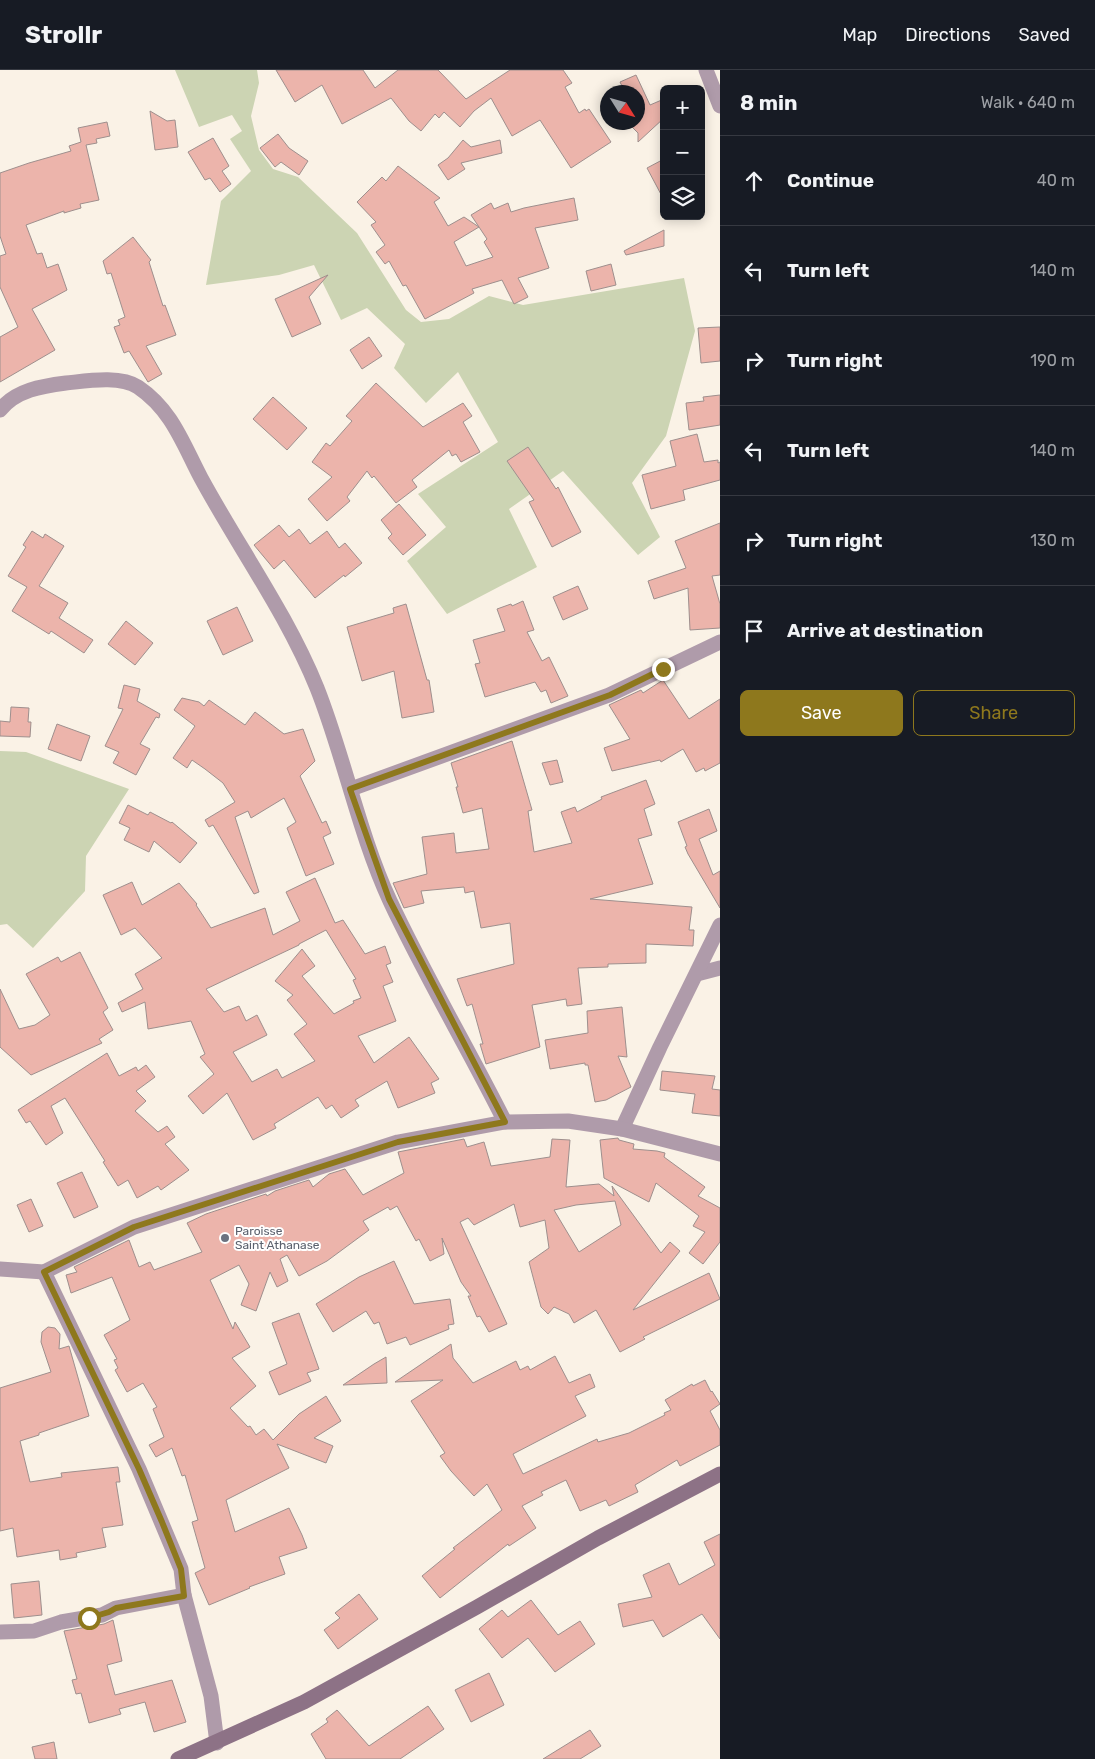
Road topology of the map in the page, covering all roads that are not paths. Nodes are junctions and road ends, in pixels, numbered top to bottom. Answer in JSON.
{"nodes":[{"id":1,"x":706,"y":70,"type":"edge"},
{"id":2,"x":720,"y":106,"type":"edge"},
{"id":3,"x":0,"y":410,"type":"edge"},
{"id":4,"x":720,"y":642,"type":"edge"},
{"id":5,"x":350,"y":789,"type":"junction"},
{"id":6,"x":720,"y":925,"type":"edge"},
{"id":7,"x":720,"y":968,"type":"edge"},
{"id":8,"x":697,"y":974,"type":"junction"},
{"id":9,"x":505,"y":1122,"type":"junction"},
{"id":10,"x":622,"y":1129,"type":"junction"},
{"id":11,"x":720,"y":1154,"type":"edge"},
{"id":12,"x":0,"y":1269,"type":"edge"},
{"id":13,"x":44,"y":1272,"type":"junction"},
{"id":14,"x":720,"y":1474,"type":"edge"},
{"id":15,"x":184,"y":1596,"type":"junction"},
{"id":16,"x":0,"y":1632,"type":"edge"},
{"id":17,"x":217,"y":1743,"type":"junction"},
{"id":18,"x":198,"y":1755,"type":"edge"},
{"id":19,"x":178,"y":1759,"type":"edge"}],
"edges":[{"from":1,"to":2,"type":"street"},
{"from":3,"to":5,"type":"street"},
{"from":4,"to":5,"type":"street"},
{"from":5,"to":9,"type":"street"},
{"from":6,"to":8,"type":"street"},
{"from":7,"to":8,"type":"street"},
{"from":8,"to":10,"type":"street"},
{"from":9,"to":10,"type":"street"},
{"from":9,"to":13,"type":"street"},
{"from":10,"to":11,"type":"street"},
{"from":12,"to":13,"type":"street"},
{"from":13,"to":15,"type":"street"},
{"from":14,"to":17,"type":"street"},
{"from":15,"to":16,"type":"street"},
{"from":15,"to":17,"type":"street"},
{"from":17,"to":18,"type":"street"},
{"from":18,"to":19,"type":"street"}]}
